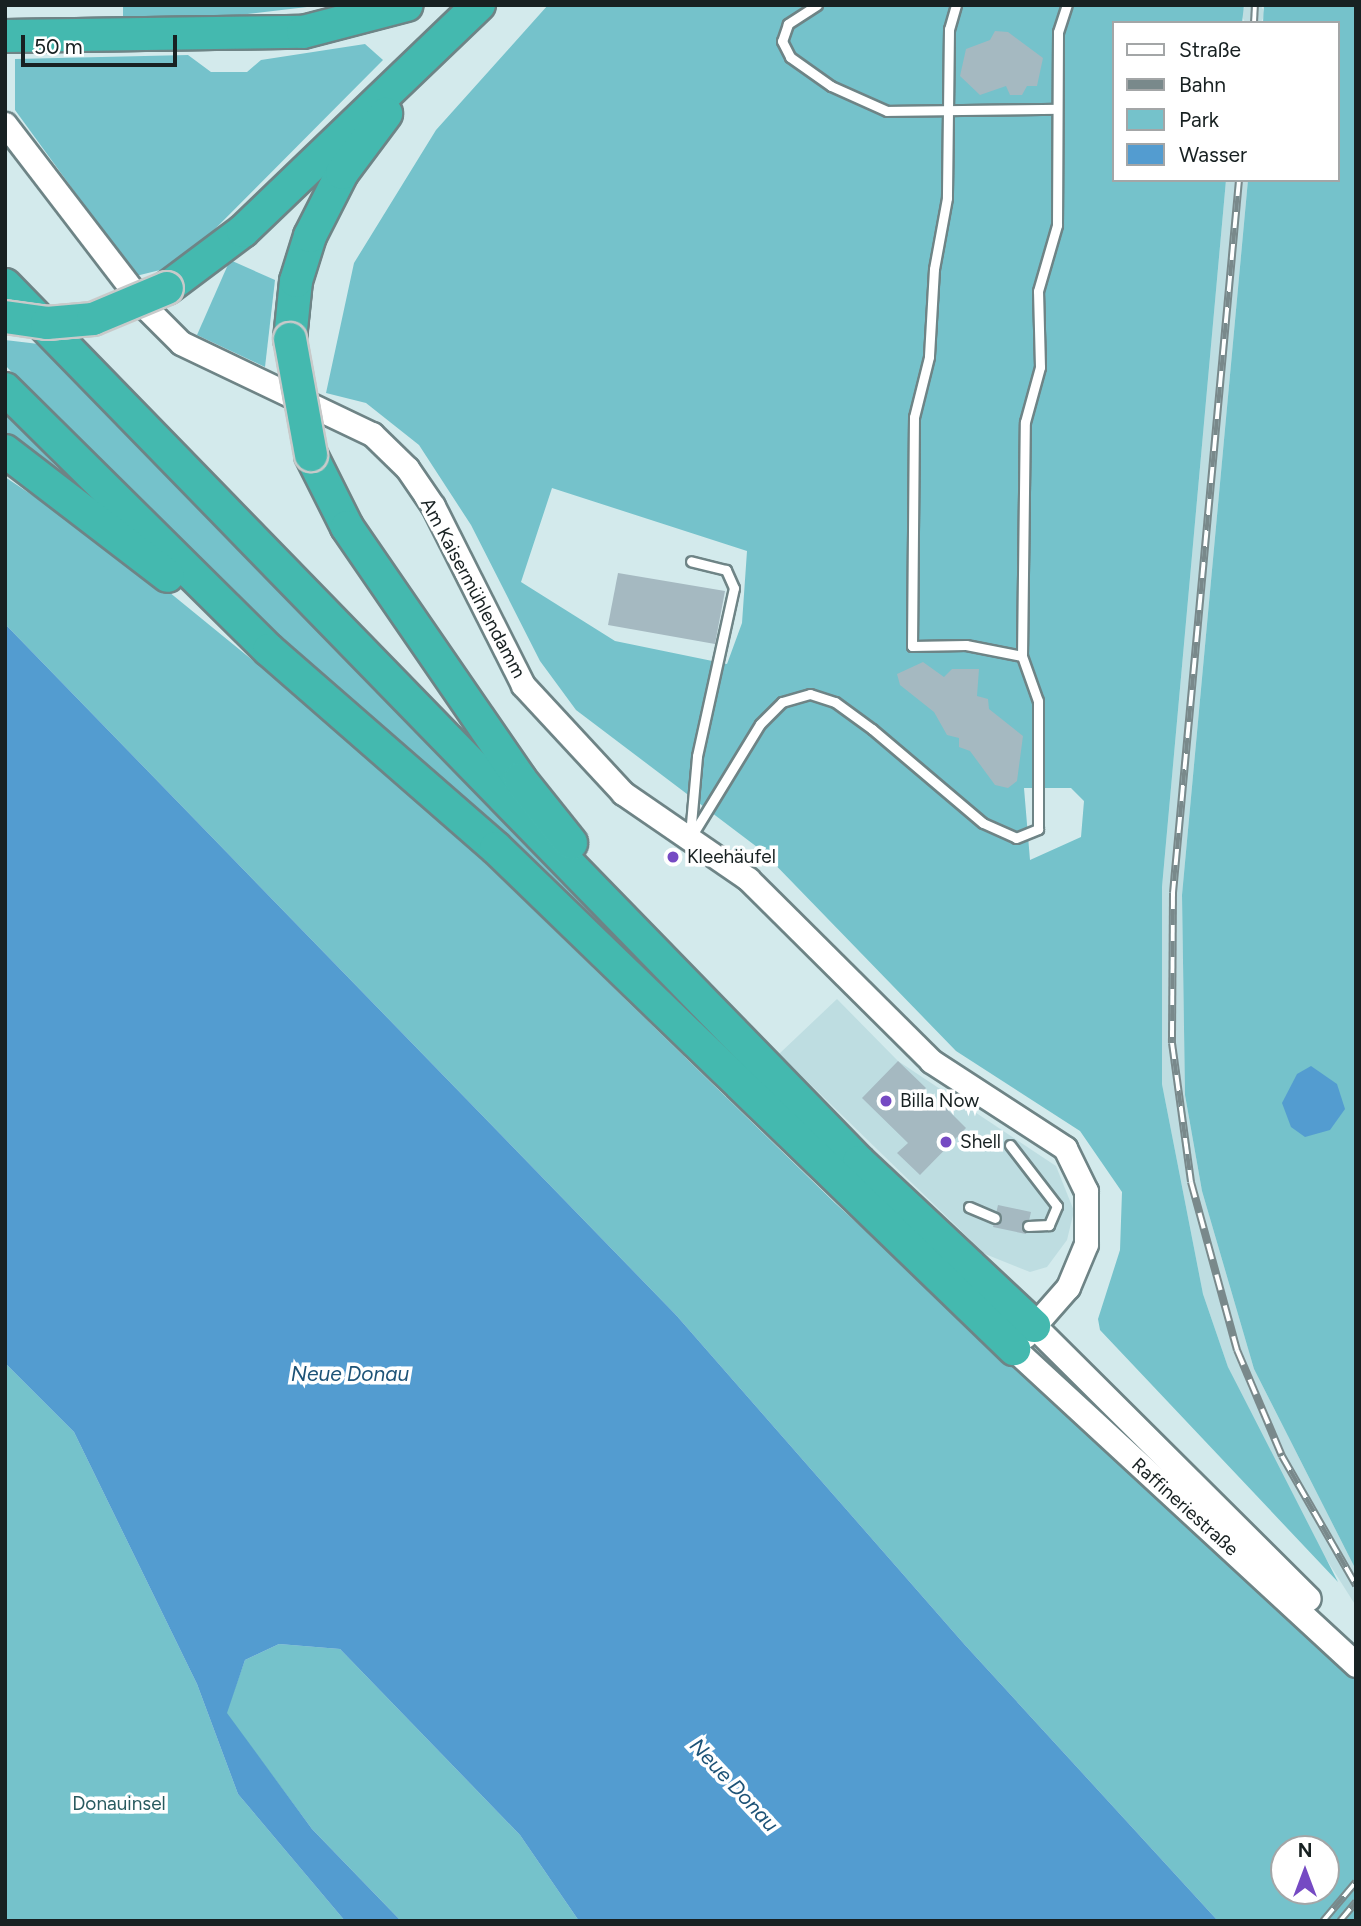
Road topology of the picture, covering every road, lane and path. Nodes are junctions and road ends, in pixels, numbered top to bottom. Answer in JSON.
{"nodes":[{"id":1,"x":407,"y":5,"type":"edge"},
{"id":2,"x":479,"y":5,"type":"edge"},
{"id":3,"x":817,"y":5,"type":"edge"},
{"id":4,"x":956,"y":5,"type":"edge"},
{"id":5,"x":1067,"y":5,"type":"edge"},
{"id":6,"x":5,"y":36,"type":"edge"},
{"id":7,"x":436,"y":48,"type":"junction"},
{"id":8,"x":1057,"y":109,"type":"junction"},
{"id":9,"x":948,"y":111,"type":"junction"},
{"id":10,"x":5,"y":124,"type":"edge"},
{"id":11,"x":5,"y":285,"type":"edge"},
{"id":12,"x":5,"y":317,"type":"edge"},
{"id":13,"x":5,"y":389,"type":"edge"},
{"id":14,"x":5,"y":451,"type":"edge"},
{"id":15,"x":691,"y":561,"type":"dead end"},
{"id":16,"x":269,"y":650,"type":"junction"},
{"id":17,"x":1022,"y":656,"type":"junction"},
{"id":18,"x":689,"y":840,"type":"junction"},
{"id":19,"x":647,"y":946,"type":"junction"},
{"id":20,"x":1010,"y":1145,"type":"dead end"},
{"id":21,"x":969,"y":1207,"type":"dead end"},
{"id":22,"x":995,"y":1218,"type":"dead end"},
{"id":23,"x":1028,"y":1226,"type":"dead end"},
{"id":24,"x":1024,"y":1337,"type":"junction"},
{"id":25,"x":1356,"y":1647,"type":"edge"},
{"id":26,"x":1356,"y":1665,"type":"edge"}],
"edges":[{"from":1,"to":6,"type":"highway"},
{"from":2,"to":7,"type":"highway"},
{"from":3,"to":9,"type":"lane"},
{"from":4,"to":9,"type":"lane"},
{"from":5,"to":8,"type":"lane"},
{"from":7,"to":12,"type":"highway","bridge":true},
{"from":7,"to":19,"type":"highway","bridge":true},
{"from":8,"to":9,"type":"lane"},
{"from":8,"to":17,"type":"lane"},
{"from":9,"to":17,"type":"lane"},
{"from":10,"to":18,"type":"street","name":"Am Kaisermühlendamm"},
{"from":11,"to":19,"type":"highway"},
{"from":13,"to":16,"type":"highway"},
{"from":14,"to":16,"type":"highway"},
{"from":15,"to":18,"type":"lane"},
{"from":16,"to":24,"type":"highway"},
{"from":17,"to":18,"type":"lane"},
{"from":18,"to":24,"type":"street","name":"Am Kaisermühlendamm"},
{"from":19,"to":24,"type":"highway"},
{"from":20,"to":23,"type":"lane"},
{"from":21,"to":22,"type":"lane"},
{"from":24,"to":25,"type":"main road","name":"Raffineriestraße"},
{"from":24,"to":26,"type":"main road","name":"Raffineriestraße"}]}
